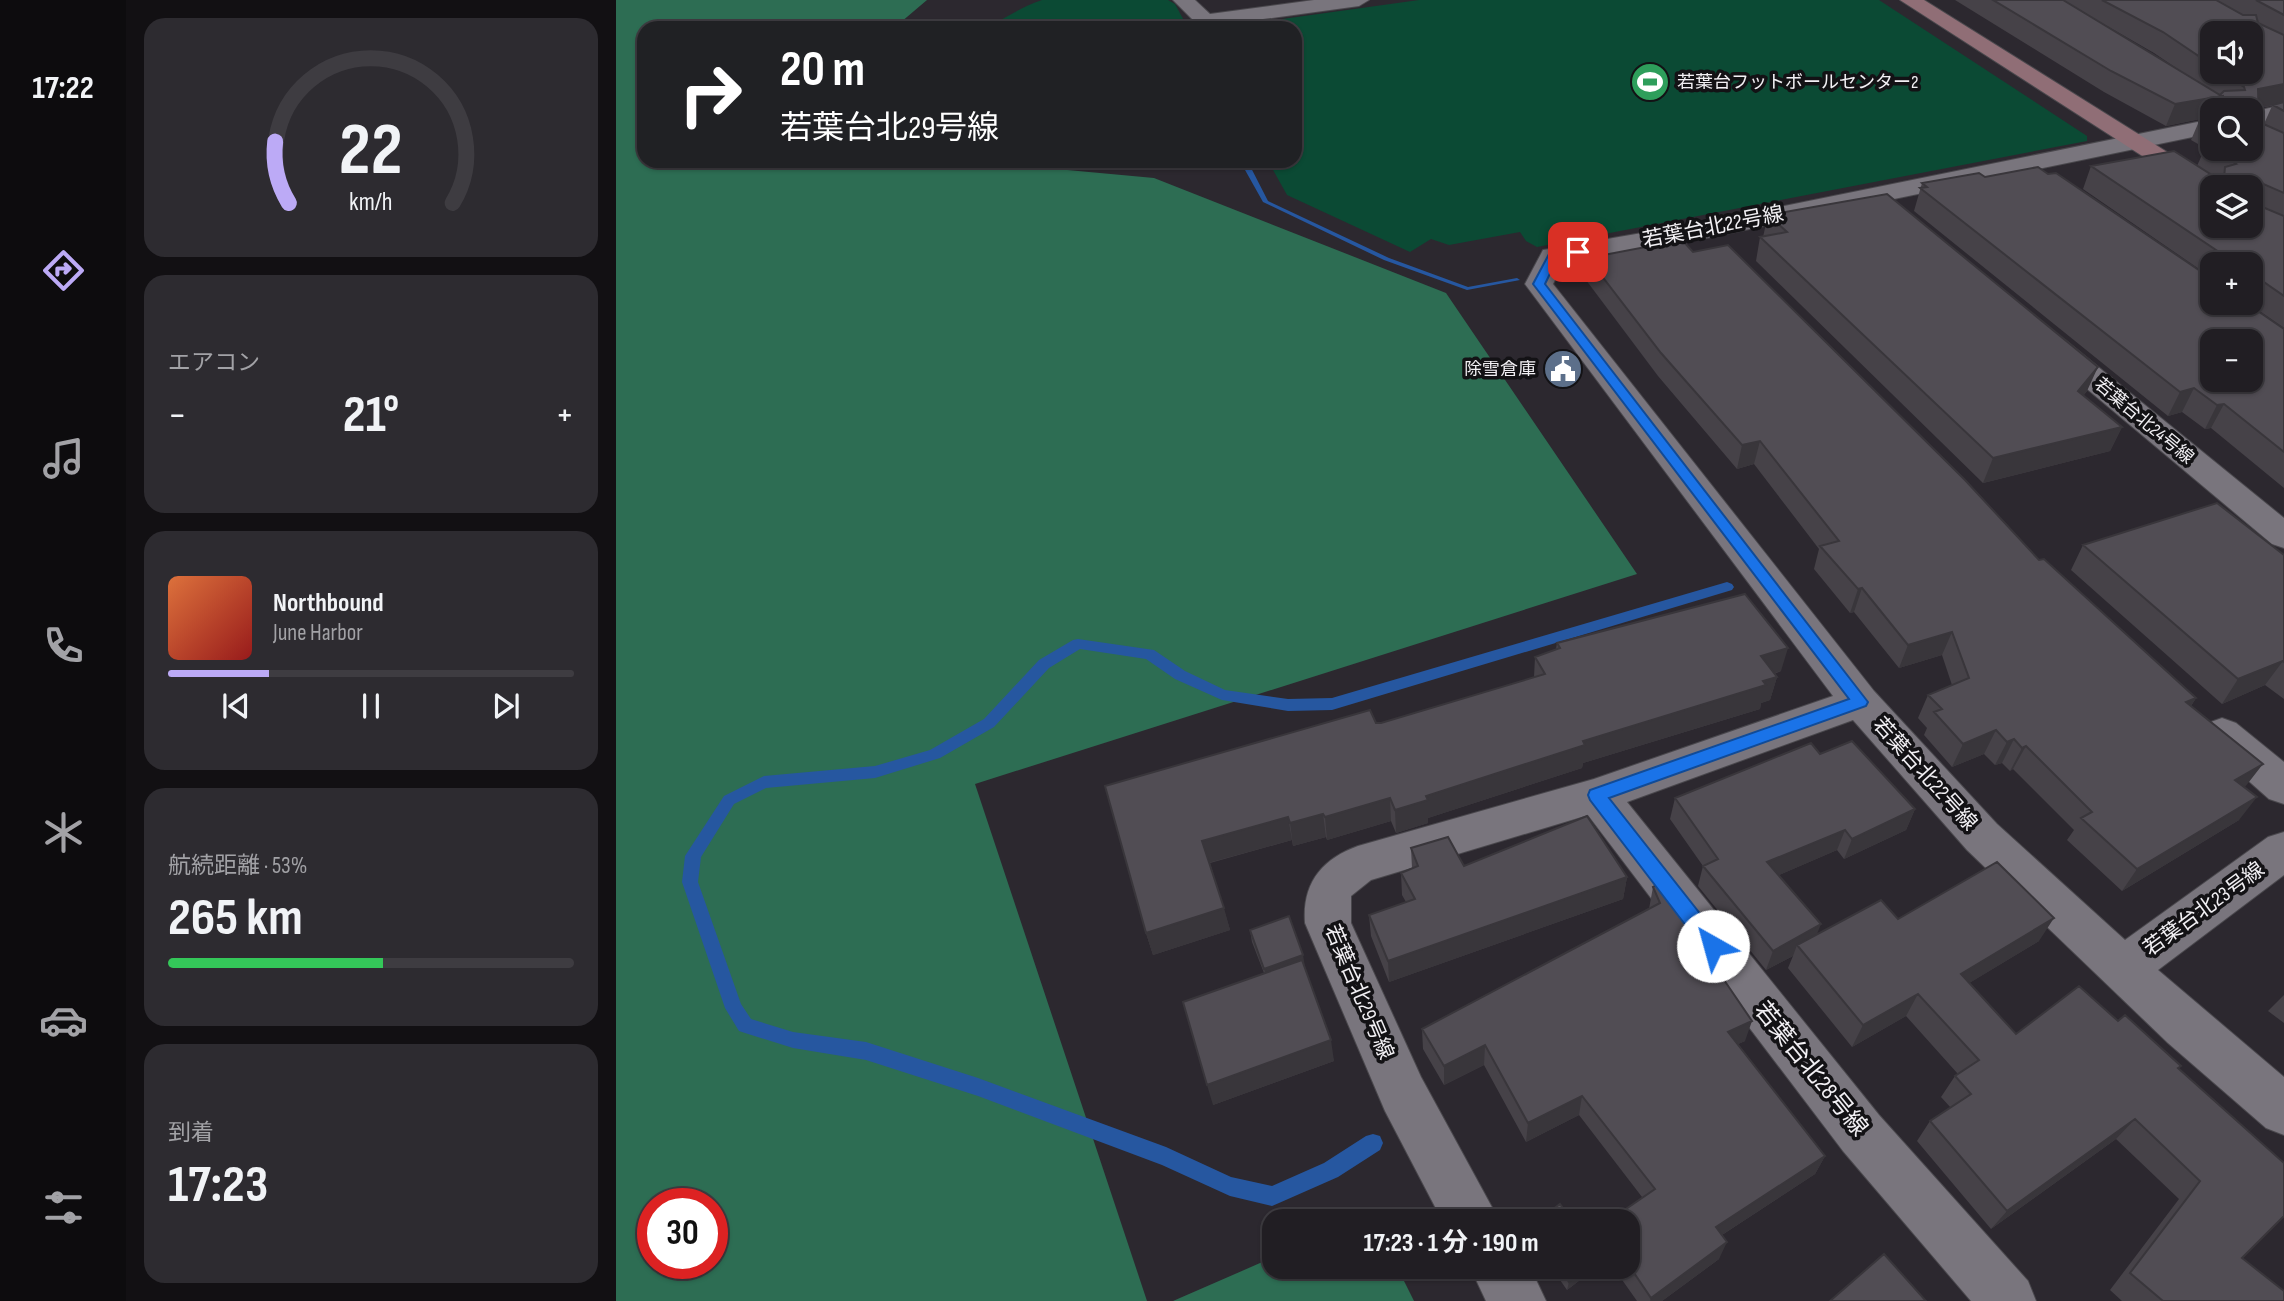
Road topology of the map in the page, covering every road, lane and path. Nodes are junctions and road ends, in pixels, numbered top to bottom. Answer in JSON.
{"nodes":[{"id":1,"x":1184,"y":0,"type":"edge"},
{"id":2,"x":1359,"y":0,"type":"edge"},
{"id":3,"x":1910,"y":0,"type":"edge"},
{"id":4,"x":2284,"y":112,"type":"edge"},
{"id":5,"x":2263,"y":116,"type":"edge"},
{"id":6,"x":2200,"y":118,"type":"edge"},
{"id":7,"x":2133,"y":141,"type":"junction"},
{"id":8,"x":2025,"y":164,"type":"junction"},
{"id":9,"x":2200,"y":183,"type":"edge"},
{"id":10,"x":2058,"y":187,"type":"edge"},
{"id":11,"x":1876,"y":196,"type":"junction"},
{"id":12,"x":1908,"y":223,"type":"edge"},
{"id":13,"x":1706,"y":230,"type":"junction"},
{"id":14,"x":1735,"y":259,"type":"edge"},
{"id":15,"x":2034,"y":330,"type":"edge"},
{"id":16,"x":2284,"y":536,"type":"edge"},
{"id":17,"x":1860,"y":702,"type":"junction"},
{"id":18,"x":2200,"y":714,"type":"edge"},
{"id":19,"x":2284,"y":788,"type":"edge"},
{"id":20,"x":1597,"y":795,"type":"junction"},
{"id":21,"x":2284,"y":850,"type":"edge"},
{"id":22,"x":2124,"y":968,"type":"junction"},
{"id":23,"x":2284,"y":1110,"type":"edge"},
{"id":24,"x":1466,"y":1209,"type":"edge"},
{"id":25,"x":1505,"y":1279,"type":"edge"},
{"id":26,"x":1518,"y":1301,"type":"edge"},
{"id":27,"x":2008,"y":1301,"type":"edge"}],
"edges":[{"from":1,"to":2,"type":"street"},
{"from":3,"to":7,"type":"street"},
{"from":4,"to":5,"type":"street"},
{"from":6,"to":7,"type":"street","name":"若葉台北22号線"},
{"from":7,"to":8,"type":"street","name":"若葉台北22号線"},
{"from":7,"to":9,"type":"street"},
{"from":8,"to":10,"type":"street"},
{"from":8,"to":11,"type":"street","name":"若葉台北22号線"},
{"from":11,"to":12,"type":"street"},
{"from":11,"to":13,"type":"street","name":"若葉台北22号線"},
{"from":13,"to":14,"type":"street"},
{"from":13,"to":17,"type":"street","name":"若葉台北22号線"},
{"from":15,"to":16,"type":"street","name":"若葉台北24号線"},
{"from":17,"to":20,"type":"street","name":"若葉台北29号線"},
{"from":17,"to":22,"type":"street","name":"若葉台北22号線"},
{"from":18,"to":19,"type":"street"},
{"from":20,"to":24,"type":"street","name":"若葉台北29号線"},
{"from":20,"to":27,"type":"street","name":"若葉台北28号線"},
{"from":21,"to":22,"type":"street","name":"若葉台北23号線"},
{"from":22,"to":23,"type":"street","name":"若葉台北22号線"},
{"from":25,"to":26,"type":"street"}]}
